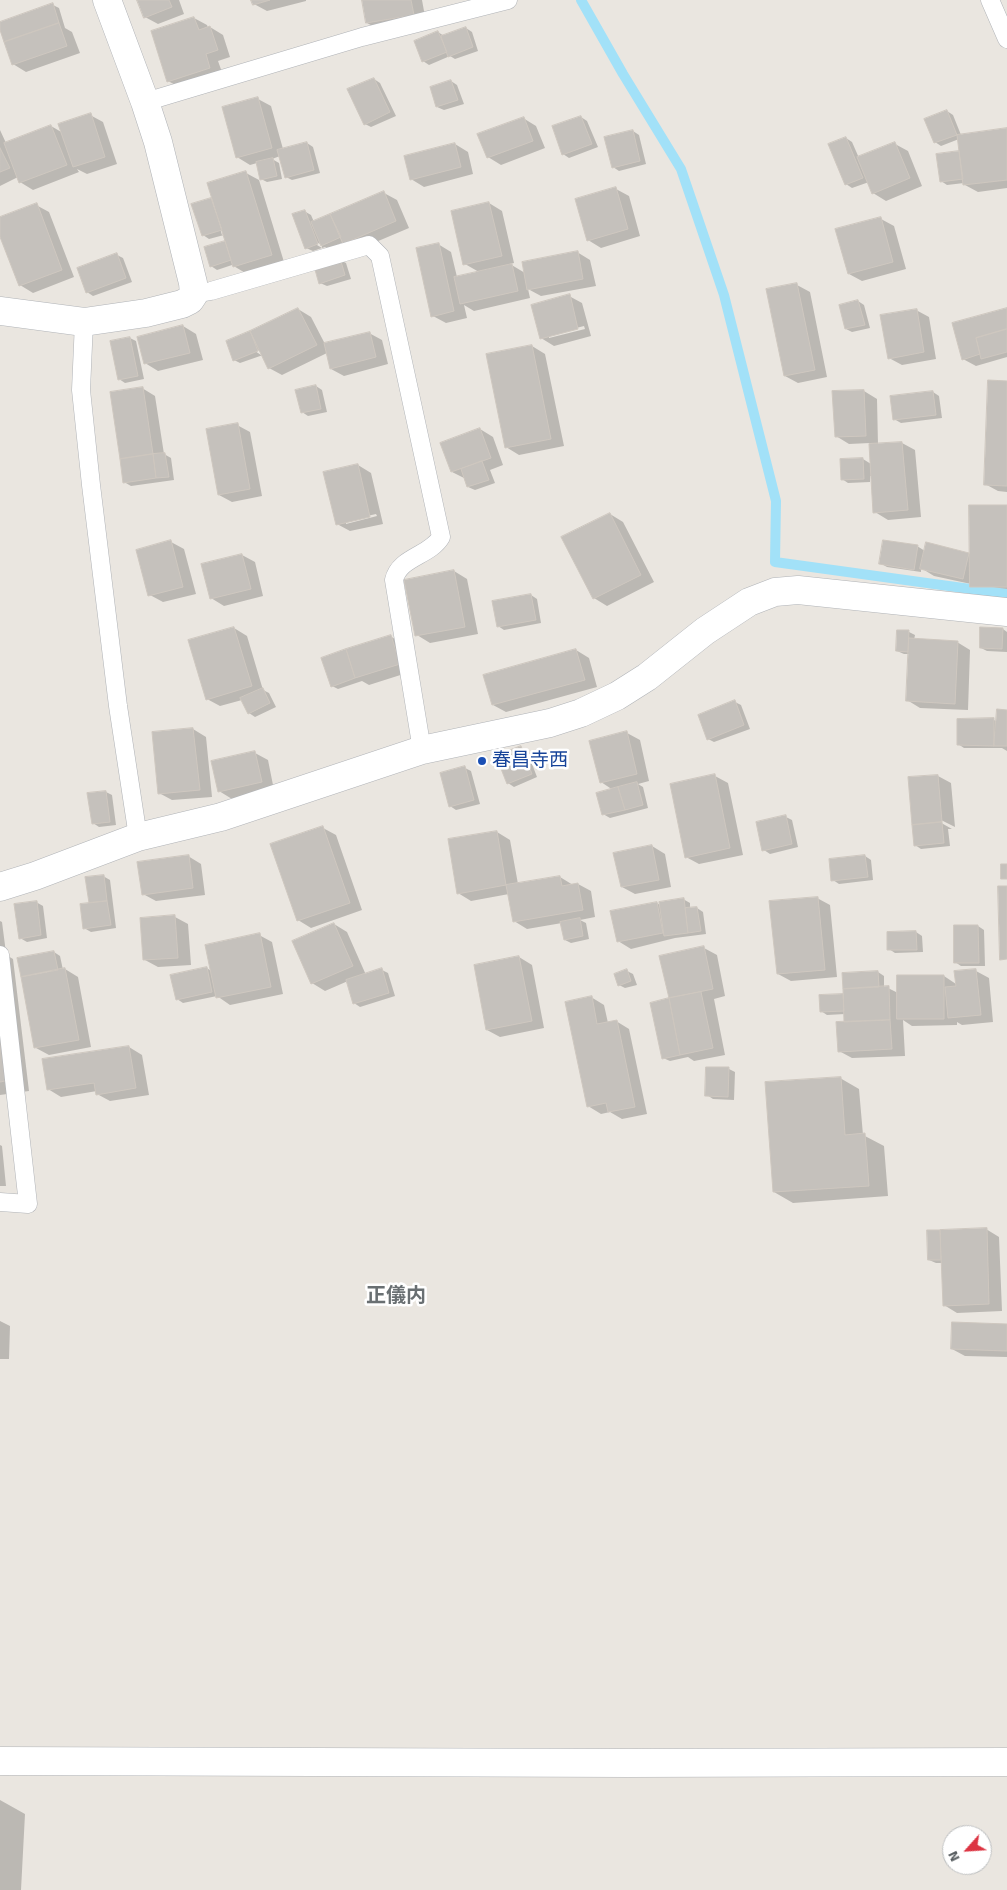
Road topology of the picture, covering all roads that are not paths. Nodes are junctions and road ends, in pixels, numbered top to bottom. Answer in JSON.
{"nodes":[{"id":1,"x":107,"y":0,"type":"edge"},
{"id":2,"x":508,"y":0,"type":"edge"},
{"id":3,"x":990,"y":0,"type":"edge"},
{"id":4,"x":1007,"y":39,"type":"edge"},
{"id":5,"x":145,"y":102,"type":"junction"},
{"id":6,"x":194,"y":294,"type":"junction"},
{"id":7,"x":0,"y":310,"type":"edge"},
{"id":8,"x":84,"y":322,"type":"junction"},
{"id":9,"x":1007,"y":612,"type":"edge"},
{"id":10,"x":422,"y":750,"type":"junction"},
{"id":11,"x":138,"y":837,"type":"junction"},
{"id":12,"x":0,"y":886,"type":"edge"},
{"id":13,"x":0,"y":955,"type":"edge"},
{"id":14,"x":0,"y":1202,"type":"edge"},
{"id":15,"x":0,"y":1761,"type":"edge"},
{"id":16,"x":1007,"y":1762,"type":"edge"}],
"edges":[{"from":1,"to":5,"type":"street"},
{"from":2,"to":5,"type":"lane"},
{"from":3,"to":4,"type":"lane"},
{"from":5,"to":6,"type":"street"},
{"from":6,"to":8,"type":"street"},
{"from":6,"to":10,"type":"lane"},
{"from":7,"to":8,"type":"street"},
{"from":8,"to":11,"type":"lane"},
{"from":9,"to":10,"type":"street"},
{"from":10,"to":11,"type":"street"},
{"from":11,"to":12,"type":"street"},
{"from":13,"to":14,"type":"lane"},
{"from":15,"to":16,"type":"street"}]}
